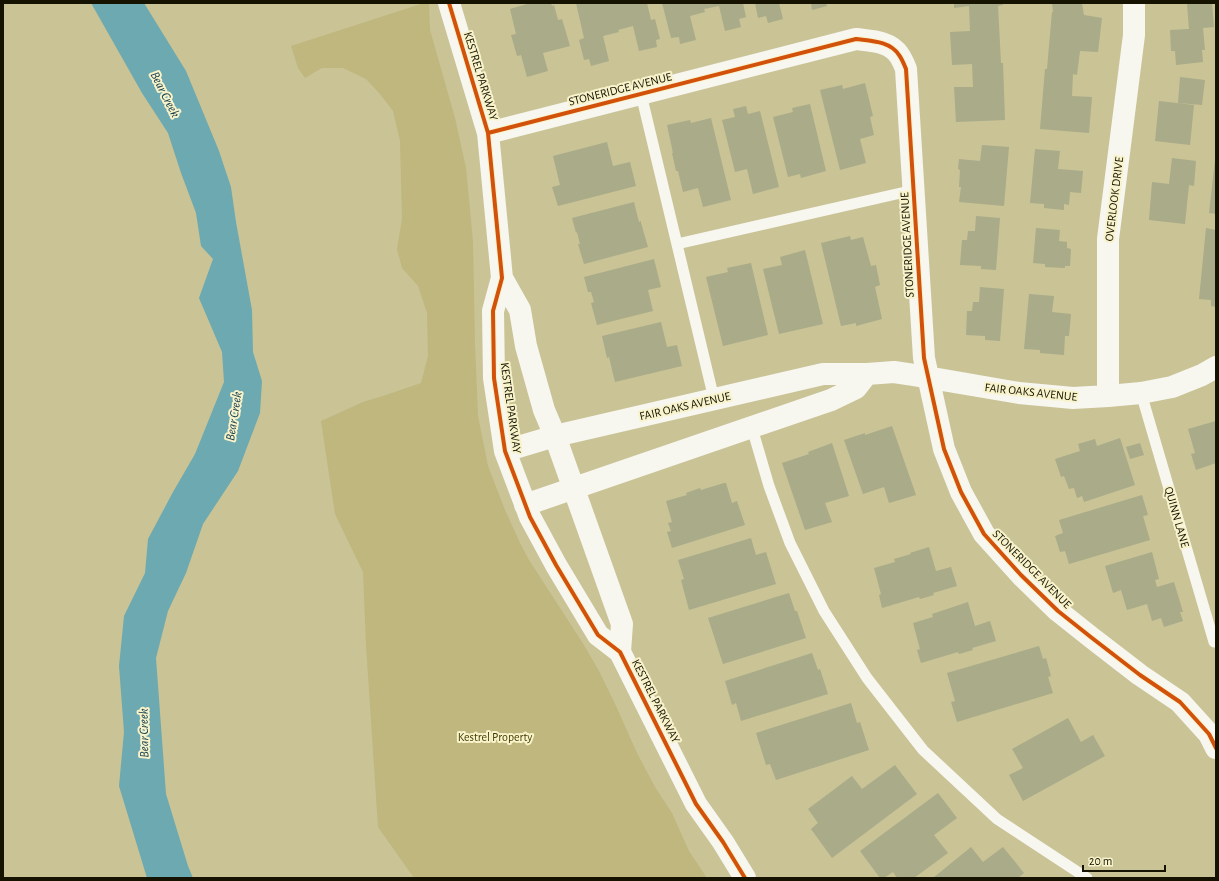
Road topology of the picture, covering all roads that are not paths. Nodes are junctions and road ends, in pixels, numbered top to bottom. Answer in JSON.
{"nodes":[{"id":1,"x":449,"y":3,"type":"edge"},
{"id":2,"x":1134,"y":3,"type":"edge"},
{"id":3,"x":641,"y":94,"type":"junction"},
{"id":4,"x":488,"y":133,"type":"junction"},
{"id":5,"x":914,"y":190,"type":"junction"},
{"id":6,"x":677,"y":244,"type":"junction"},
{"id":7,"x":502,"y":278,"type":"junction"},
{"id":8,"x":1216,"y":367,"type":"edge"},
{"id":9,"x":867,"y":374,"type":"junction"},
{"id":10,"x":928,"y":377,"type":"junction"},
{"id":11,"x":1141,"y":393,"type":"junction"},
{"id":12,"x":1108,"y":396,"type":"junction"},
{"id":13,"x":714,"y":399,"type":"junction"},
{"id":14,"x":752,"y":428,"type":"junction"},
{"id":15,"x":555,"y":436,"type":"junction"},
{"id":16,"x":505,"y":451,"type":"junction"},
{"id":17,"x":573,"y":488,"type":"junction"},
{"id":18,"x":525,"y":505,"type":"junction"},
{"id":19,"x":1214,"y":642,"type":"dead end"},
{"id":20,"x":620,"y":652,"type":"junction"},
{"id":21,"x":1216,"y":748,"type":"edge"},
{"id":22,"x":745,"y":878,"type":"edge"},
{"id":23,"x":1087,"y":878,"type":"edge"}],
"edges":[{"from":1,"to":4,"type":"street","name":"KESTREL PARKWAY"},
{"from":2,"to":12,"type":"street","name":"OVERLOOK DRIVE"},
{"from":3,"to":4,"type":"street","name":"STONERIDGE AVENUE"},
{"from":3,"to":5,"type":"street","name":"STONERIDGE AVENUE"},
{"from":3,"to":6,"type":"lane"},
{"from":4,"to":7,"type":"street","name":"KESTREL PARKWAY"},
{"from":5,"to":6,"type":"lane"},
{"from":5,"to":10,"type":"street","name":"STONERIDGE AVENUE"},
{"from":6,"to":13,"type":"lane"},
{"from":7,"to":15,"type":"street","name":"KESTREL PARKWAY"},
{"from":7,"to":16,"type":"street","name":"KESTREL PARKWAY"},
{"from":8,"to":11,"type":"street","name":"FAIR OAKS AVENUE"},
{"from":9,"to":10,"type":"street","name":"FAIR OAKS AVENUE"},
{"from":9,"to":13,"type":"street","name":"FAIR OAKS AVENUE"},
{"from":9,"to":14,"type":"street"},
{"from":10,"to":12,"type":"street","name":"FAIR OAKS AVENUE"},
{"from":10,"to":21,"type":"street","name":"STONERIDGE AVENUE"},
{"from":11,"to":12,"type":"street","name":"FAIR OAKS AVENUE"},
{"from":11,"to":19,"type":"lane","name":"QUINN LANE"},
{"from":13,"to":15,"type":"street","name":"FAIR OAKS AVENUE"},
{"from":14,"to":17,"type":"street"},
{"from":14,"to":23,"type":"lane"},
{"from":15,"to":16,"type":"street","name":"FAIR OAKS AVENUE"},
{"from":15,"to":17,"type":"street","name":"KESTREL PARKWAY"},
{"from":16,"to":18,"type":"street","name":"KESTREL PARKWAY"},
{"from":17,"to":18,"type":"street"},
{"from":17,"to":20,"type":"street","name":"KESTREL PARKWAY"},
{"from":18,"to":20,"type":"street","name":"KESTREL PARKWAY"},
{"from":20,"to":22,"type":"street","name":"KESTREL PARKWAY"}]}
